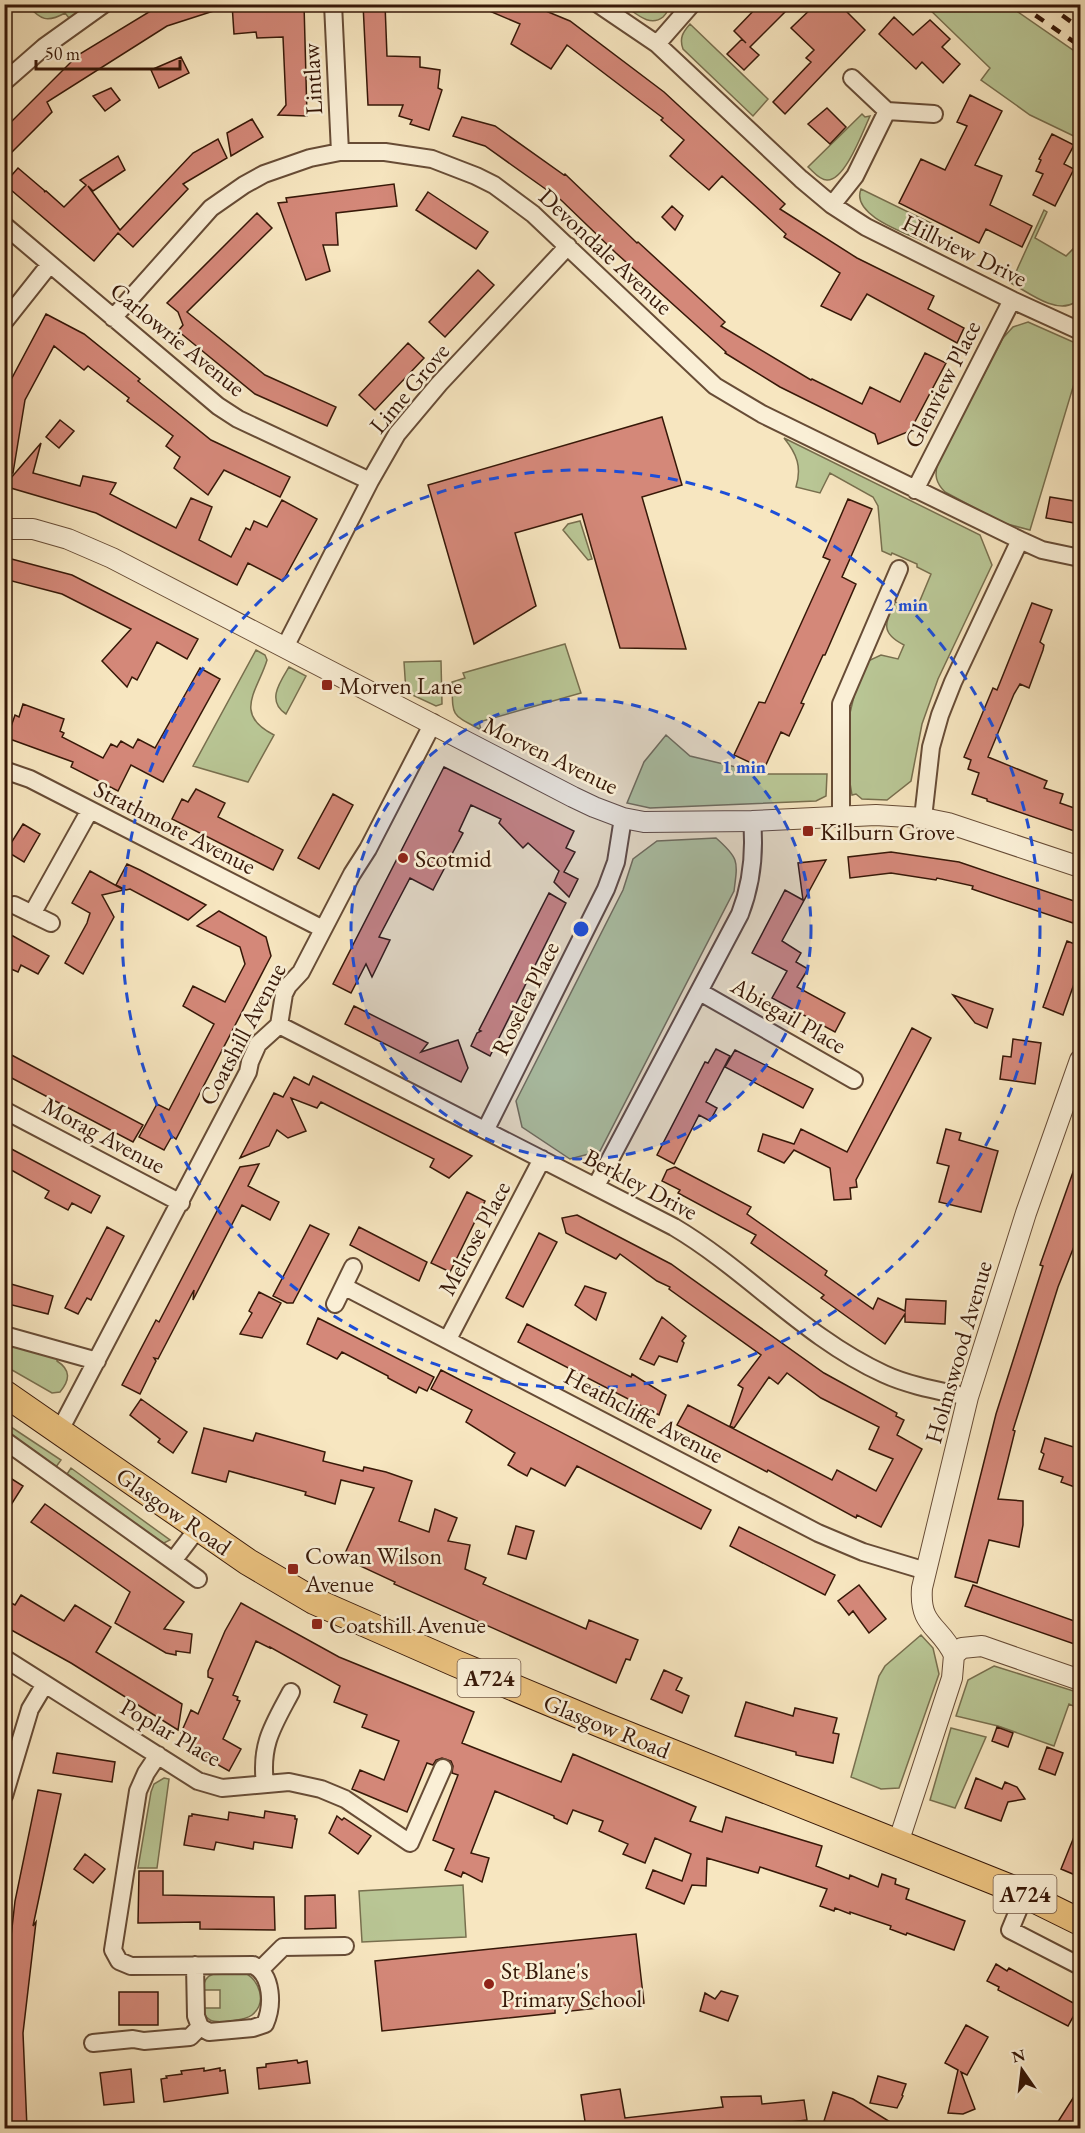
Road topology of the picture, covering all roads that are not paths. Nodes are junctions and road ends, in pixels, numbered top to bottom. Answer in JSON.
{"nodes":[{"id":1,"x":104,"y":4,"type":"edge"},
{"id":2,"x":333,"y":4,"type":"edge"},
{"id":3,"x":598,"y":4,"type":"edge"},
{"id":4,"x":692,"y":4,"type":"edge"},
{"id":5,"x":657,"y":44,"type":"junction"},
{"id":6,"x":852,"y":78,"type":"dead end"},
{"id":7,"x":4,"y":82,"type":"edge"},
{"id":8,"x":887,"y":111,"type":"junction"},
{"id":9,"x":934,"y":114,"type":"dead end"},
{"id":10,"x":340,"y":152,"type":"junction"},
{"id":11,"x":832,"y":205,"type":"junction"},
{"id":12,"x":4,"y":225,"type":"edge"},
{"id":13,"x":568,"y":246,"type":"junction"},
{"id":14,"x":50,"y":264,"type":"junction"},
{"id":15,"x":1012,"y":300,"type":"junction"},
{"id":16,"x":113,"y":318,"type":"junction"},
{"id":17,"x":4,"y":322,"type":"edge"},
{"id":18,"x":1080,"y":331,"type":"edge"},
{"id":19,"x":370,"y":481,"type":"junction"},
{"id":20,"x":915,"y":490,"type":"junction"},
{"id":21,"x":4,"y":529,"type":"edge"},
{"id":22,"x":1020,"y":540,"type":"junction"},
{"id":23,"x":1080,"y":558,"type":"edge"},
{"id":24,"x":899,"y":569,"type":"dead end"},
{"id":25,"x":285,"y":647,"type":"junction"},
{"id":26,"x":433,"y":723,"type":"junction"},
{"id":27,"x":4,"y":770,"type":"edge"},
{"id":28,"x":90,"y":810,"type":"junction"},
{"id":29,"x":841,"y":816,"type":"junction"},
{"id":30,"x":623,"y":818,"type":"junction"},
{"id":31,"x":923,"y":818,"type":"junction"},
{"id":32,"x":752,"y":821,"type":"junction"},
{"id":33,"x":1080,"y":867,"type":"edge"},
{"id":34,"x":14,"y":905,"type":"dead end"},
{"id":35,"x":32,"y":914,"type":"junction"},
{"id":36,"x":51,"y":923,"type":"dead end"},
{"id":37,"x":323,"y":930,"type":"junction"},
{"id":38,"x":700,"y":992,"type":"junction"},
{"id":39,"x":279,"y":1025,"type":"junction"},
{"id":40,"x":1080,"y":1060,"type":"edge"},
{"id":41,"x":854,"y":1080,"type":"dead end"},
{"id":42,"x":4,"y":1110,"type":"edge"},
{"id":43,"x":486,"y":1129,"type":"junction"},
{"id":44,"x":542,"y":1159,"type":"junction"},
{"id":45,"x":596,"y":1186,"type":"junction"},
{"id":46,"x":181,"y":1203,"type":"junction"},
{"id":47,"x":353,"y":1267,"type":"dead end"},
{"id":48,"x":345,"y":1287,"type":"junction"},
{"id":49,"x":335,"y":1304,"type":"dead end"},
{"id":50,"x":4,"y":1335,"type":"edge"},
{"id":51,"x":448,"y":1339,"type":"junction"},
{"id":52,"x":97,"y":1361,"type":"junction"},
{"id":53,"x":4,"y":1393,"type":"edge"},
{"id":54,"x":968,"y":1397,"type":"junction"},
{"id":55,"x":60,"y":1430,"type":"junction"},
{"id":56,"x":4,"y":1440,"type":"edge"},
{"id":57,"x":198,"y":1528,"type":"junction"},
{"id":58,"x":173,"y":1561,"type":"junction"},
{"id":59,"x":926,"y":1571,"type":"junction"},
{"id":60,"x":198,"y":1579,"type":"dead end"},
{"id":61,"x":954,"y":1655,"type":"junction"},
{"id":62,"x":4,"y":1658,"type":"edge"},
{"id":63,"x":1080,"y":1680,"type":"edge"},
{"id":64,"x":45,"y":1684,"type":"junction"},
{"id":65,"x":291,"y":1692,"type":"dead end"},
{"id":66,"x":158,"y":1755,"type":"junction"},
{"id":67,"x":443,"y":1768,"type":"dead end"},
{"id":68,"x":265,"y":1784,"type":"junction"},
{"id":69,"x":4,"y":1796,"type":"edge"},
{"id":70,"x":898,"y":1843,"type":"junction"},
{"id":71,"x":1025,"y":1894,"type":"junction"},
{"id":72,"x":1080,"y":1922,"type":"edge"},
{"id":73,"x":345,"y":1946,"type":"dead end"},
{"id":74,"x":195,"y":1965,"type":"junction"},
{"id":75,"x":1080,"y":1966,"type":"edge"},
{"id":76,"x":261,"y":1969,"type":"junction"},
{"id":77,"x":200,"y":2027,"type":"junction"},
{"id":78,"x":93,"y":2043,"type":"dead end"}],
"edges":[{"from":1,"to":7,"type":"street"},
{"from":2,"to":10,"type":"street","name":"Lintlaw"},
{"from":3,"to":5,"type":"street","name":"Hillview Drive"},
{"from":4,"to":5,"type":"street"},
{"from":5,"to":11,"type":"street","name":"Hillview Drive"},
{"from":6,"to":8,"type":"street"},
{"from":8,"to":9,"type":"street"},
{"from":8,"to":11,"type":"street"},
{"from":10,"to":13,"type":"street","name":"Devondale Avenue"},
{"from":10,"to":16,"type":"street","name":"Devondale Avenue"},
{"from":11,"to":15,"type":"street","name":"Hillview Drive"},
{"from":12,"to":14,"type":"street","name":"Carlowrie Avenue"},
{"from":13,"to":19,"type":"street","name":"Lime Grove"},
{"from":13,"to":20,"type":"street","name":"Devondale Avenue"},
{"from":14,"to":16,"type":"street","name":"Carlowrie Avenue"},
{"from":14,"to":17,"type":"street"},
{"from":15,"to":18,"type":"street","name":"Hillview Drive"},
{"from":15,"to":20,"type":"street","name":"Glenview Place"},
{"from":16,"to":19,"type":"street","name":"Carlowrie Avenue"},
{"from":19,"to":25,"type":"street","name":"Lime Grove"},
{"from":20,"to":22,"type":"street","name":"Devondale Avenue"},
{"from":21,"to":25,"type":"street","name":"Morven Avenue"},
{"from":22,"to":23,"type":"street","name":"Devondale Avenue"},
{"from":22,"to":31,"type":"street"},
{"from":24,"to":29,"type":"street"},
{"from":25,"to":26,"type":"street","name":"Morven Avenue"},
{"from":26,"to":30,"type":"street","name":"Morven Avenue"},
{"from":26,"to":37,"type":"street","name":"Coatshill Avenue"},
{"from":27,"to":28,"type":"street","name":"Strathmore Avenue"},
{"from":28,"to":35,"type":"street"},
{"from":28,"to":37,"type":"street","name":"Strathmore Avenue"},
{"from":29,"to":31,"type":"street","name":"Morven Avenue"},
{"from":29,"to":32,"type":"street","name":"Morven Avenue"},
{"from":30,"to":32,"type":"street","name":"Morven Avenue"},
{"from":30,"to":43,"type":"street","name":"Roselea Place"},
{"from":31,"to":33,"type":"street","name":"Morven Avenue"},
{"from":32,"to":38,"type":"street"},
{"from":34,"to":35,"type":"street"},
{"from":35,"to":36,"type":"street"},
{"from":37,"to":39,"type":"street","name":"Coatshill Avenue"},
{"from":38,"to":41,"type":"street","name":"Abiegail Place"},
{"from":38,"to":45,"type":"street"},
{"from":39,"to":43,"type":"street","name":"Berkley Drive"},
{"from":39,"to":46,"type":"street","name":"Coatshill Avenue"},
{"from":40,"to":54,"type":"street","name":"Holmswood Avenue"},
{"from":42,"to":46,"type":"street","name":"Morag Avenue"},
{"from":43,"to":44,"type":"street","name":"Berkley Drive"},
{"from":44,"to":45,"type":"street","name":"Berkley Drive"},
{"from":44,"to":51,"type":"street","name":"Melrose Place"},
{"from":45,"to":54,"type":"street","name":"Berkley Drive"},
{"from":46,"to":52,"type":"street","name":"Coatshill Avenue"},
{"from":47,"to":48,"type":"street"},
{"from":48,"to":49,"type":"street"},
{"from":48,"to":51,"type":"street","name":"Heathcliffe Avenue"},
{"from":50,"to":52,"type":"street"},
{"from":51,"to":59,"type":"street","name":"Heathcliffe Avenue"},
{"from":52,"to":55,"type":"street","name":"Coatshill Avenue"},
{"from":53,"to":55,"type":"main road","name":"Glasgow Road","number":"A724"},
{"from":54,"to":59,"type":"street","name":"Holmswood Avenue"},
{"from":55,"to":57,"type":"main road","name":"Glasgow Road","number":"A724"},
{"from":56,"to":58,"type":"street"},
{"from":57,"to":58,"type":"street"},
{"from":57,"to":70,"type":"main road","name":"Glasgow Road","number":"A724"},
{"from":58,"to":60,"type":"street"},
{"from":59,"to":61,"type":"street","name":"Holmswood Avenue"},
{"from":61,"to":63,"type":"street"},
{"from":61,"to":70,"type":"street"},
{"from":62,"to":64,"type":"street","name":"Poplar Place"},
{"from":64,"to":66,"type":"street","name":"Poplar Place"},
{"from":64,"to":69,"type":"street"},
{"from":65,"to":68,"type":"street"},
{"from":66,"to":68,"type":"street","name":"Poplar Place"},
{"from":66,"to":74,"type":"street"},
{"from":67,"to":68,"type":"street","name":"Poplar Place"},
{"from":70,"to":71,"type":"main road","name":"Glasgow Road","number":"A724"},
{"from":71,"to":72,"type":"main road","name":"Glasgow Road","number":"A724"},
{"from":71,"to":75,"type":"street"},
{"from":73,"to":76,"type":"street"},
{"from":74,"to":76,"type":"street"},
{"from":74,"to":77,"type":"street"},
{"from":76,"to":77,"type":"street"},
{"from":77,"to":78,"type":"street"}]}
